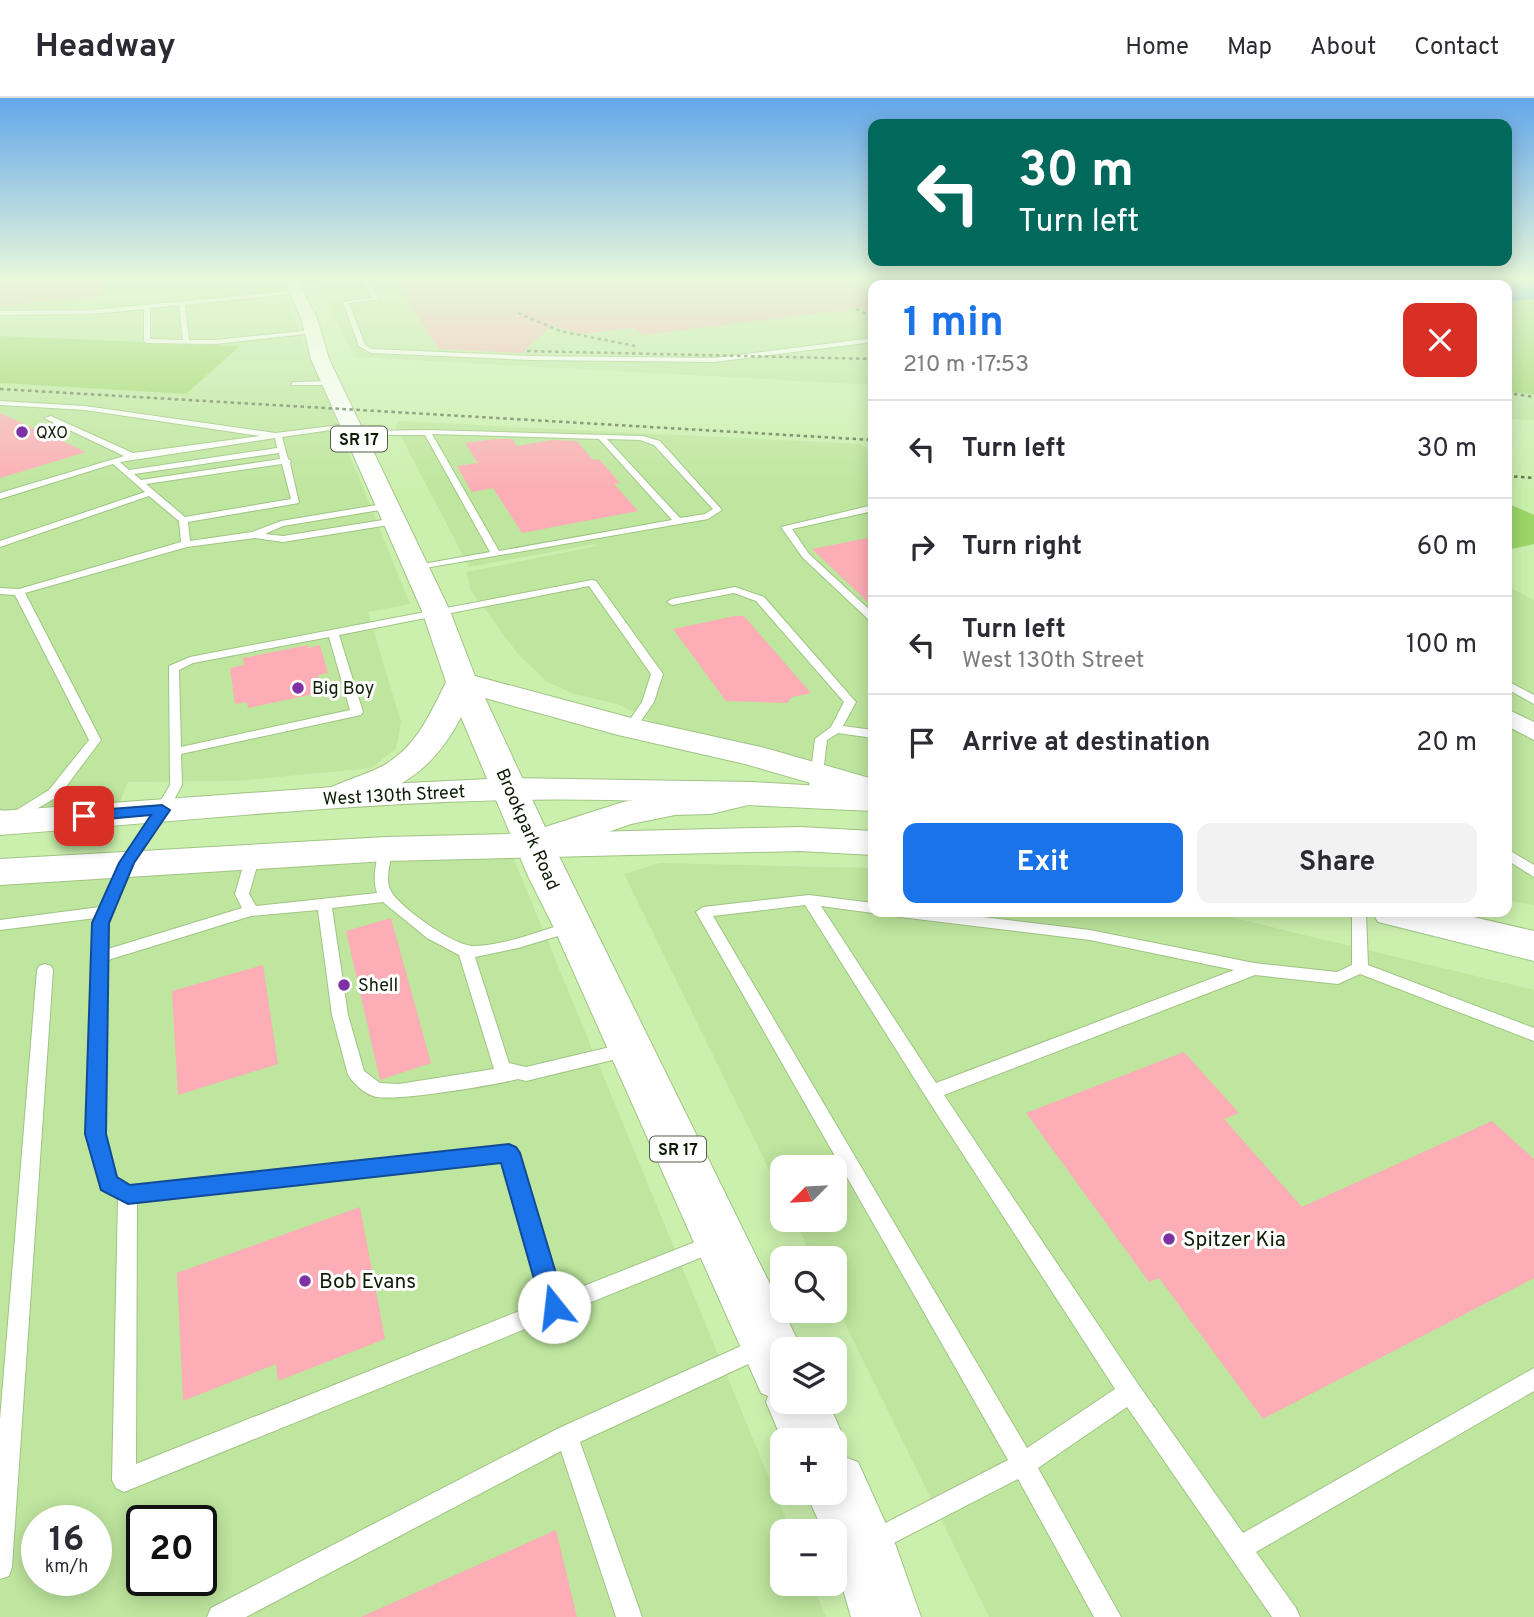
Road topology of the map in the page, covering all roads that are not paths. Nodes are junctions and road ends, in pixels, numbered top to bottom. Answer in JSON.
{"nodes":[{"id":1,"x":318,"y":350,"type":"edge"},
{"id":2,"x":369,"y":350,"type":"edge"},
{"id":3,"x":804,"y":350,"type":"edge"},
{"id":4,"x":332,"y":383,"type":"junction"},
{"id":5,"x":293,"y":384,"type":"dead end"},
{"id":6,"x":0,"y":404,"type":"edge"},
{"id":7,"x":48,"y":418,"type":"dead end"},
{"id":8,"x":354,"y":429,"type":"junction"},
{"id":9,"x":427,"y":432,"type":"junction"},
{"id":10,"x":278,"y":436,"type":"junction"},
{"id":11,"x":600,"y":436,"type":"junction"},
{"id":12,"x":284,"y":450,"type":"junction"},
{"id":13,"x":132,"y":456,"type":"junction"},
{"id":14,"x":114,"y":461,"type":"junction"},
{"id":15,"x":287,"y":461,"type":"junction"},
{"id":16,"x":129,"y":472,"type":"junction"},
{"id":17,"x":141,"y":482,"type":"junction"},
{"id":18,"x":152,"y":492,"type":"junction"},
{"id":19,"x":0,"y":496,"type":"edge"},
{"id":20,"x":868,"y":509,"type":"edge"},
{"id":21,"x":392,"y":513,"type":"junction"},
{"id":22,"x":183,"y":520,"type":"junction"},
{"id":23,"x":678,"y":521,"type":"junction"},
{"id":24,"x":254,"y":535,"type":"junction"},
{"id":25,"x":0,"y":544,"type":"edge"},
{"id":26,"x":186,"y":544,"type":"junction"},
{"id":27,"x":496,"y":554,"type":"junction"},
{"id":28,"x":417,"y":568,"type":"junction"},
{"id":29,"x":0,"y":592,"type":"edge"},
{"id":30,"x":19,"y":592,"type":"junction"},
{"id":31,"x":672,"y":602,"type":"dead end"},
{"id":32,"x":436,"y":611,"type":"junction"},
{"id":33,"x":868,"y":613,"type":"edge"},
{"id":34,"x":333,"y":632,"type":"junction"},
{"id":35,"x":463,"y":682,"type":"junction"},
{"id":36,"x":1512,"y":687,"type":"edge"},
{"id":37,"x":1534,"y":700,"type":"edge"},
{"id":38,"x":1512,"y":719,"type":"edge"},
{"id":39,"x":631,"y":728,"type":"junction"},
{"id":40,"x":836,"y":729,"type":"junction"},
{"id":41,"x":868,"y":733,"type":"edge"},
{"id":42,"x":1534,"y":733,"type":"edge"},
{"id":43,"x":176,"y":752,"type":"junction"},
{"id":44,"x":816,"y":785,"type":"junction"},
{"id":45,"x":509,"y":789,"type":"junction"},
{"id":46,"x":868,"y":790,"type":"edge"},
{"id":47,"x":752,"y":793,"type":"junction"},
{"id":48,"x":334,"y":798,"type":"junction"},
{"id":49,"x":868,"y":799,"type":"edge"},
{"id":50,"x":162,"y":810,"type":"junction"},
{"id":51,"x":2,"y":825,"type":"edge"},
{"id":52,"x":800,"y":839,"type":"junction"},
{"id":53,"x":868,"y":843,"type":"edge"},
{"id":54,"x":534,"y":844,"type":"junction"},
{"id":55,"x":386,"y":849,"type":"junction"},
{"id":56,"x":253,"y":856,"type":"junction"},
{"id":57,"x":1512,"y":856,"type":"edge"},
{"id":58,"x":127,"y":863,"type":"junction"},
{"id":59,"x":1529,"y":868,"type":"edge"},
{"id":60,"x":0,"y":872,"type":"edge"},
{"id":61,"x":385,"y":897,"type":"junction"},
{"id":62,"x":809,"y":900,"type":"junction"},
{"id":63,"x":324,"y":904,"type":"junction"},
{"id":64,"x":868,"y":907,"type":"edge"},
{"id":65,"x":251,"y":911,"type":"junction"},
{"id":66,"x":105,"y":912,"type":"junction"},
{"id":67,"x":941,"y":917,"type":"edge"},
{"id":68,"x":1359,"y":917,"type":"edge"},
{"id":69,"x":1410,"y":917,"type":"edge"},
{"id":70,"x":0,"y":925,"type":"edge"},
{"id":71,"x":575,"y":926,"type":"junction"},
{"id":72,"x":464,"y":951,"type":"junction"},
{"id":73,"x":1531,"y":951,"type":"edge"},
{"id":74,"x":99,"y":957,"type":"junction"},
{"id":75,"x":1360,"y":968,"type":"junction"},
{"id":76,"x":1254,"y":969,"type":"junction"},
{"id":77,"x":45,"y":970,"type":"dead end"},
{"id":78,"x":1534,"y":1035,"type":"edge"},
{"id":79,"x":632,"y":1049,"type":"junction"},
{"id":80,"x":515,"y":1073,"type":"junction"},
{"id":81,"x":932,"y":1092,"type":"junction"},
{"id":82,"x":128,"y":1194,"type":"junction"},
{"id":83,"x":721,"y":1241,"type":"junction"},
{"id":84,"x":554,"y":1307,"type":"junction"},
{"id":85,"x":770,"y":1345,"type":"edge"},
{"id":86,"x":770,"y":1360,"type":"edge"},
{"id":87,"x":1534,"y":1379,"type":"edge"},
{"id":88,"x":1130,"y":1392,"type":"junction"},
{"id":89,"x":568,"y":1436,"type":"junction"},
{"id":90,"x":1023,"y":1464,"type":"junction"},
{"id":91,"x":844,"y":1505,"type":"edge"},
{"id":92,"x":863,"y":1546,"type":"junction"},
{"id":93,"x":1240,"y":1548,"type":"junction"},
{"id":94,"x":0,"y":1567,"type":"edge"},
{"id":95,"x":220,"y":1617,"type":"edge"},
{"id":96,"x":629,"y":1617,"type":"edge"},
{"id":97,"x":886,"y":1617,"type":"edge"},
{"id":98,"x":1108,"y":1617,"type":"edge"},
{"id":99,"x":1287,"y":1617,"type":"edge"}],
"edges":[{"from":1,"to":4,"type":"main road","name":"Brookpark Road","number":"SR 17"},
{"from":2,"to":3,"type":"lane"},
{"from":4,"to":5,"type":"lane"},
{"from":4,"to":8,"type":"main road","name":"Brookpark Road","number":"SR 17"},
{"from":6,"to":10,"type":"lane"},
{"from":7,"to":13,"type":"lane"},
{"from":8,"to":9,"type":"lane"},
{"from":8,"to":10,"type":"lane"},
{"from":8,"to":21,"type":"main road","name":"Brookpark Road","number":"SR 17"},
{"from":9,"to":11,"type":"lane"},
{"from":9,"to":27,"type":"lane"},
{"from":10,"to":12,"type":"lane"},
{"from":10,"to":13,"type":"lane"},
{"from":11,"to":23,"type":"lane"},
{"from":11,"to":23,"type":"lane"},
{"from":12,"to":15,"type":"lane"},
{"from":12,"to":16,"type":"lane"},
{"from":13,"to":14,"type":"lane"},
{"from":14,"to":16,"type":"lane"},
{"from":14,"to":19,"type":"lane"},
{"from":15,"to":17,"type":"lane"},
{"from":15,"to":22,"type":"lane"},
{"from":16,"to":17,"type":"lane"},
{"from":17,"to":18,"type":"lane"},
{"from":18,"to":22,"type":"lane"},
{"from":18,"to":25,"type":"lane"},
{"from":20,"to":33,"type":"lane"},
{"from":21,"to":24,"type":"lane"},
{"from":21,"to":24,"type":"lane"},
{"from":21,"to":28,"type":"main road","name":"Brookpark Road","number":"SR 17"},
{"from":22,"to":26,"type":"lane"},
{"from":23,"to":27,"type":"lane"},
{"from":24,"to":26,"type":"lane"},
{"from":26,"to":30,"type":"lane"},
{"from":27,"to":28,"type":"lane"},
{"from":28,"to":32,"type":"main road","name":"Brookpark Road","number":"SR 17"},
{"from":29,"to":30,"type":"lane"},
{"from":30,"to":51,"type":"lane"},
{"from":31,"to":40,"type":"lane"},
{"from":32,"to":34,"type":"lane"},
{"from":32,"to":35,"type":"main road","name":"Brookpark Road","number":"SR 17"},
{"from":32,"to":39,"type":"lane"},
{"from":34,"to":43,"type":"lane"},
{"from":34,"to":43,"type":"lane"},
{"from":35,"to":39,"type":"main road"},
{"from":35,"to":45,"type":"main road","name":"Brookpark Road","number":"SR 17"},
{"from":35,"to":48,"type":"main road"},
{"from":36,"to":37,"type":"lane"},
{"from":38,"to":42,"type":"street"},
{"from":39,"to":44,"type":"main road"},
{"from":40,"to":41,"type":"lane"},
{"from":40,"to":44,"type":"lane"},
{"from":43,"to":50,"type":"lane"},
{"from":44,"to":46,"type":"main road"},
{"from":44,"to":47,"type":"main road","name":"West 130th Street"},
{"from":44,"to":49,"type":"main road","name":"West 130th Street"},
{"from":44,"to":52,"type":"main road"},
{"from":45,"to":47,"type":"main road","name":"West 130th Street"},
{"from":45,"to":48,"type":"main road","name":"West 130th Street"},
{"from":45,"to":54,"type":"main road","name":"Brookpark Road","number":"SR 17"},
{"from":47,"to":54,"type":"main road"},
{"from":48,"to":50,"type":"main road","name":"West 130th Street"},
{"from":50,"to":51,"type":"main road","name":"West 130th Street"},
{"from":50,"to":58,"type":"main road"},
{"from":52,"to":53,"type":"main road"},
{"from":52,"to":54,"type":"main road"},
{"from":54,"to":55,"type":"main road"},
{"from":54,"to":71,"type":"main road","name":"Brookpark Road","number":"SR 17"},
{"from":55,"to":56,"type":"main road"},
{"from":55,"to":61,"type":"lane"},
{"from":56,"to":58,"type":"main road"},
{"from":56,"to":65,"type":"lane"},
{"from":57,"to":59,"type":"lane"},
{"from":58,"to":60,"type":"main road"},
{"from":58,"to":66,"type":"lane"},
{"from":61,"to":63,"type":"lane"},
{"from":61,"to":72,"type":"lane"},
{"from":62,"to":64,"type":"lane"},
{"from":62,"to":81,"type":"lane"},
{"from":62,"to":90,"type":"lane"},
{"from":63,"to":65,"type":"lane"},
{"from":63,"to":80,"type":"lane"},
{"from":65,"to":74,"type":"lane"},
{"from":66,"to":70,"type":"lane"},
{"from":66,"to":74,"type":"lane"},
{"from":67,"to":76,"type":"lane"},
{"from":68,"to":75,"type":"lane"},
{"from":69,"to":73,"type":"main road"},
{"from":71,"to":72,"type":"lane"},
{"from":71,"to":79,"type":"main road","name":"Brookpark Road","number":"SR 17"},
{"from":72,"to":80,"type":"lane"},
{"from":74,"to":82,"type":"lane"},
{"from":75,"to":76,"type":"lane"},
{"from":75,"to":78,"type":"lane"},
{"from":76,"to":81,"type":"lane"},
{"from":77,"to":94,"type":"lane"},
{"from":79,"to":80,"type":"lane"},
{"from":79,"to":83,"type":"main road","name":"Brookpark Road","number":"SR 17"},
{"from":81,"to":88,"type":"lane"},
{"from":82,"to":84,"type":"lane"},
{"from":82,"to":84,"type":"lane"},
{"from":83,"to":84,"type":"lane"},
{"from":83,"to":85,"type":"main road","name":"Brookpark Road","number":"SR 17"},
{"from":86,"to":89,"type":"lane"},
{"from":87,"to":93,"type":"lane"},
{"from":88,"to":90,"type":"lane"},
{"from":88,"to":93,"type":"lane"},
{"from":89,"to":95,"type":"lane"},
{"from":89,"to":96,"type":"lane"},
{"from":90,"to":92,"type":"lane"},
{"from":90,"to":98,"type":"lane"},
{"from":91,"to":92,"type":"main road"},
{"from":92,"to":97,"type":"main road"},
{"from":93,"to":99,"type":"lane"}]}
